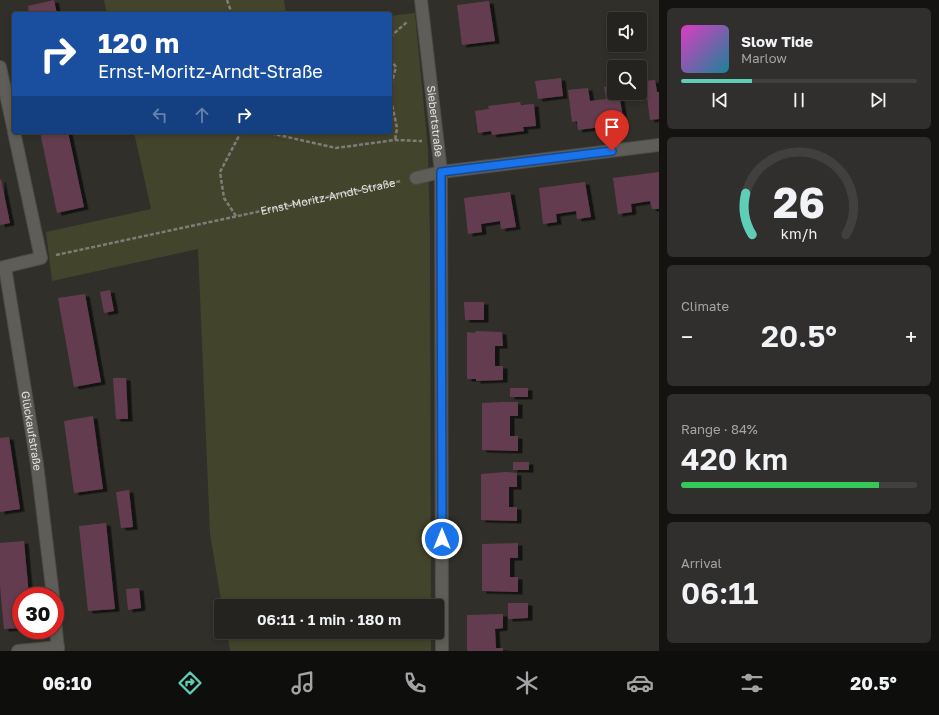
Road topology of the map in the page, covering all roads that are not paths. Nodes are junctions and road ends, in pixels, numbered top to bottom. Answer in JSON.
{"nodes":[{"id":1,"x":422,"y":0,"type":"edge"},
{"id":2,"x":0,"y":66,"type":"edge"},
{"id":3,"x":12,"y":123,"type":"edge"},
{"id":4,"x":14,"y":134,"type":"edge"},
{"id":5,"x":659,"y":145,"type":"edge"},
{"id":6,"x":441,"y":172,"type":"junction"},
{"id":7,"x":416,"y":178,"type":"road end"},
{"id":8,"x":3,"y":267,"type":"edge"},
{"id":9,"x":52,"y":587,"type":"edge"},
{"id":10,"x":57,"y":639,"type":"edge"},
{"id":11,"x":58,"y":649,"type":"edge"},
{"id":12,"x":18,"y":651,"type":"edge"},
{"id":13,"x":442,"y":651,"type":"edge"}],
"edges":[{"from":1,"to":6,"type":"street","name":"Siebertstraße"},
{"from":2,"to":3,"type":"street"},
{"from":4,"to":8,"type":"street"},
{"from":5,"to":6,"type":"street"},
{"from":6,"to":7,"type":"street"},
{"from":6,"to":13,"type":"street","name":"Siebertstraße"},
{"from":8,"to":9,"type":"street","name":"Glückaufstraße"},
{"from":10,"to":11,"type":"street"},
{"from":11,"to":12,"type":"street"}]}
